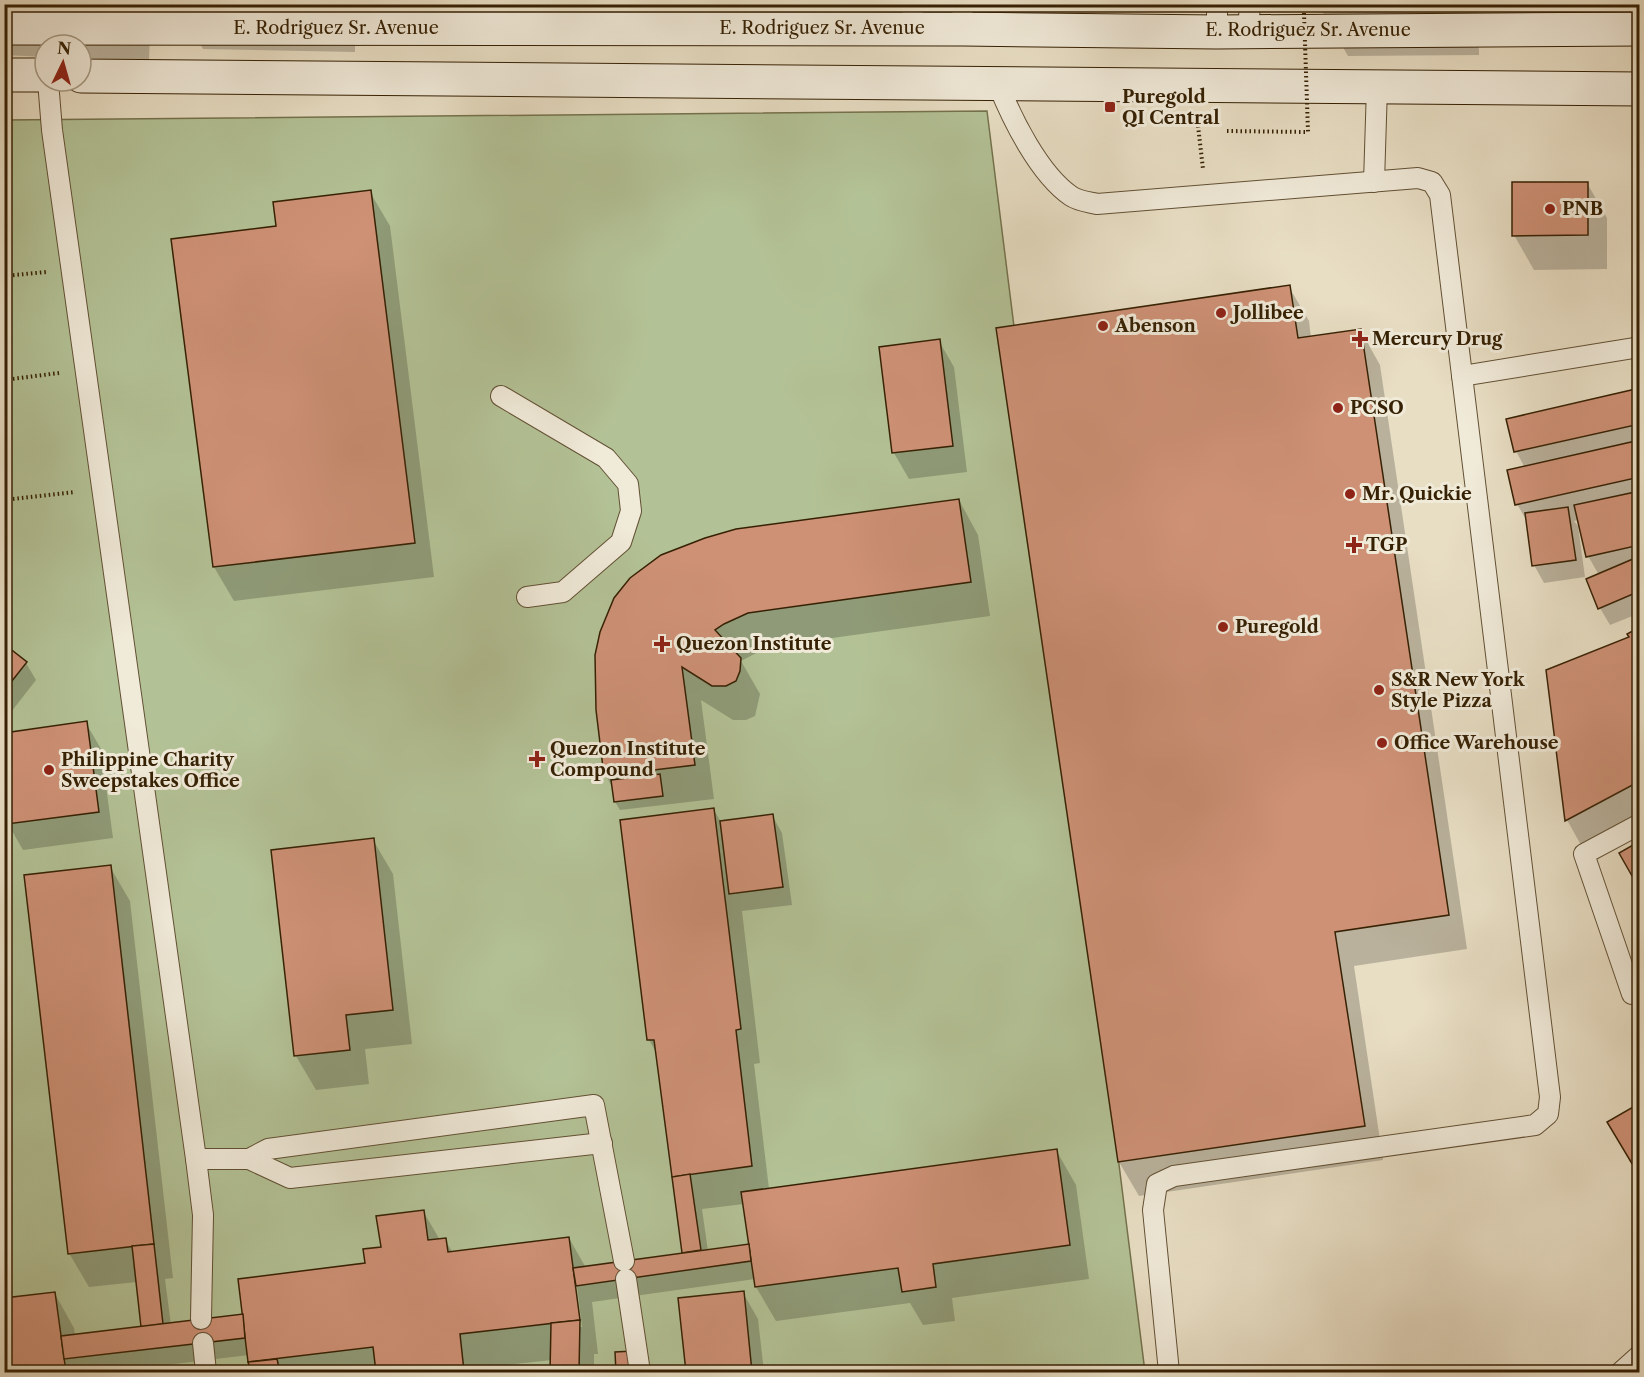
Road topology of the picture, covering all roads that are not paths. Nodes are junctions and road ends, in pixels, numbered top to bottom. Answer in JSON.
{"nodes":[{"id":1,"x":359,"y":16,"type":"edge"},
{"id":2,"x":912,"y":16,"type":"edge"},
{"id":3,"x":962,"y":16,"type":"edge"},
{"id":4,"x":1233,"y":18,"type":"edge"},
{"id":5,"x":4,"y":28,"type":"edge"},
{"id":6,"x":1640,"y":29,"type":"edge"},
{"id":7,"x":4,"y":75,"type":"edge"},
{"id":8,"x":33,"y":75,"type":"edge"},
{"id":9,"x":93,"y":76,"type":"edge"},
{"id":10,"x":998,"y":84,"type":"junction"},
{"id":11,"x":1377,"y":87,"type":"junction"},
{"id":12,"x":1640,"y":89,"type":"edge"},
{"id":13,"x":49,"y":93,"type":"edge"},
{"id":14,"x":1374,"y":182,"type":"junction"},
{"id":15,"x":1640,"y":347,"type":"edge"},
{"id":16,"x":1462,"y":376,"type":"junction"},
{"id":17,"x":501,"y":396,"type":"dead end"},
{"id":18,"x":527,"y":597,"type":"dead end"},
{"id":19,"x":1640,"y":824,"type":"edge"},
{"id":20,"x":1637,"y":997,"type":"edge"},
{"id":21,"x":381,"y":1134,"type":"junction"},
{"id":22,"x":602,"y":1143,"type":"junction"},
{"id":23,"x":196,"y":1159,"type":"junction"},
{"id":24,"x":249,"y":1159,"type":"junction"},
{"id":25,"x":385,"y":1167,"type":"junction"},
{"id":26,"x":201,"y":1319,"type":"dead end"},
{"id":27,"x":203,"y":1343,"type":"dead end"},
{"id":28,"x":1640,"y":1355,"type":"edge"},
{"id":29,"x":206,"y":1372,"type":"edge"},
{"id":30,"x":640,"y":1372,"type":"edge"},
{"id":31,"x":1169,"y":1372,"type":"edge"},
{"id":32,"x":1621,"y":1372,"type":"edge"}],
"edges":[{"from":1,"to":2,"type":"main road","name":"E. Rodriguez Sr. Avenue"},
{"from":1,"to":5,"type":"main road","name":"E. Rodriguez Sr. Avenue"},
{"from":2,"to":3,"type":"main road","name":"E. Rodriguez Sr. Avenue"},
{"from":3,"to":4,"type":"main road","name":"E. Rodriguez Sr. Avenue"},
{"from":4,"to":6,"type":"main road","name":"E. Rodriguez Sr. Avenue"},
{"from":7,"to":8,"type":"main road"},
{"from":9,"to":10,"type":"main road"},
{"from":10,"to":11,"type":"main road"},
{"from":10,"to":14,"type":"lane"},
{"from":11,"to":12,"type":"main road"},
{"from":11,"to":14,"type":"lane"},
{"from":13,"to":23,"type":"lane"},
{"from":14,"to":16,"type":"lane"},
{"from":15,"to":16,"type":"lane"},
{"from":16,"to":31,"type":"lane"},
{"from":17,"to":18,"type":"lane"},
{"from":19,"to":20,"type":"lane"},
{"from":21,"to":22,"type":"lane"},
{"from":21,"to":24,"type":"lane"},
{"from":21,"to":25,"type":"lane"},
{"from":22,"to":25,"type":"lane"},
{"from":22,"to":30,"type":"lane"},
{"from":23,"to":24,"type":"lane"},
{"from":23,"to":26,"type":"lane"},
{"from":24,"to":25,"type":"lane"},
{"from":27,"to":29,"type":"lane"},
{"from":28,"to":32,"type":"lane"}]}
